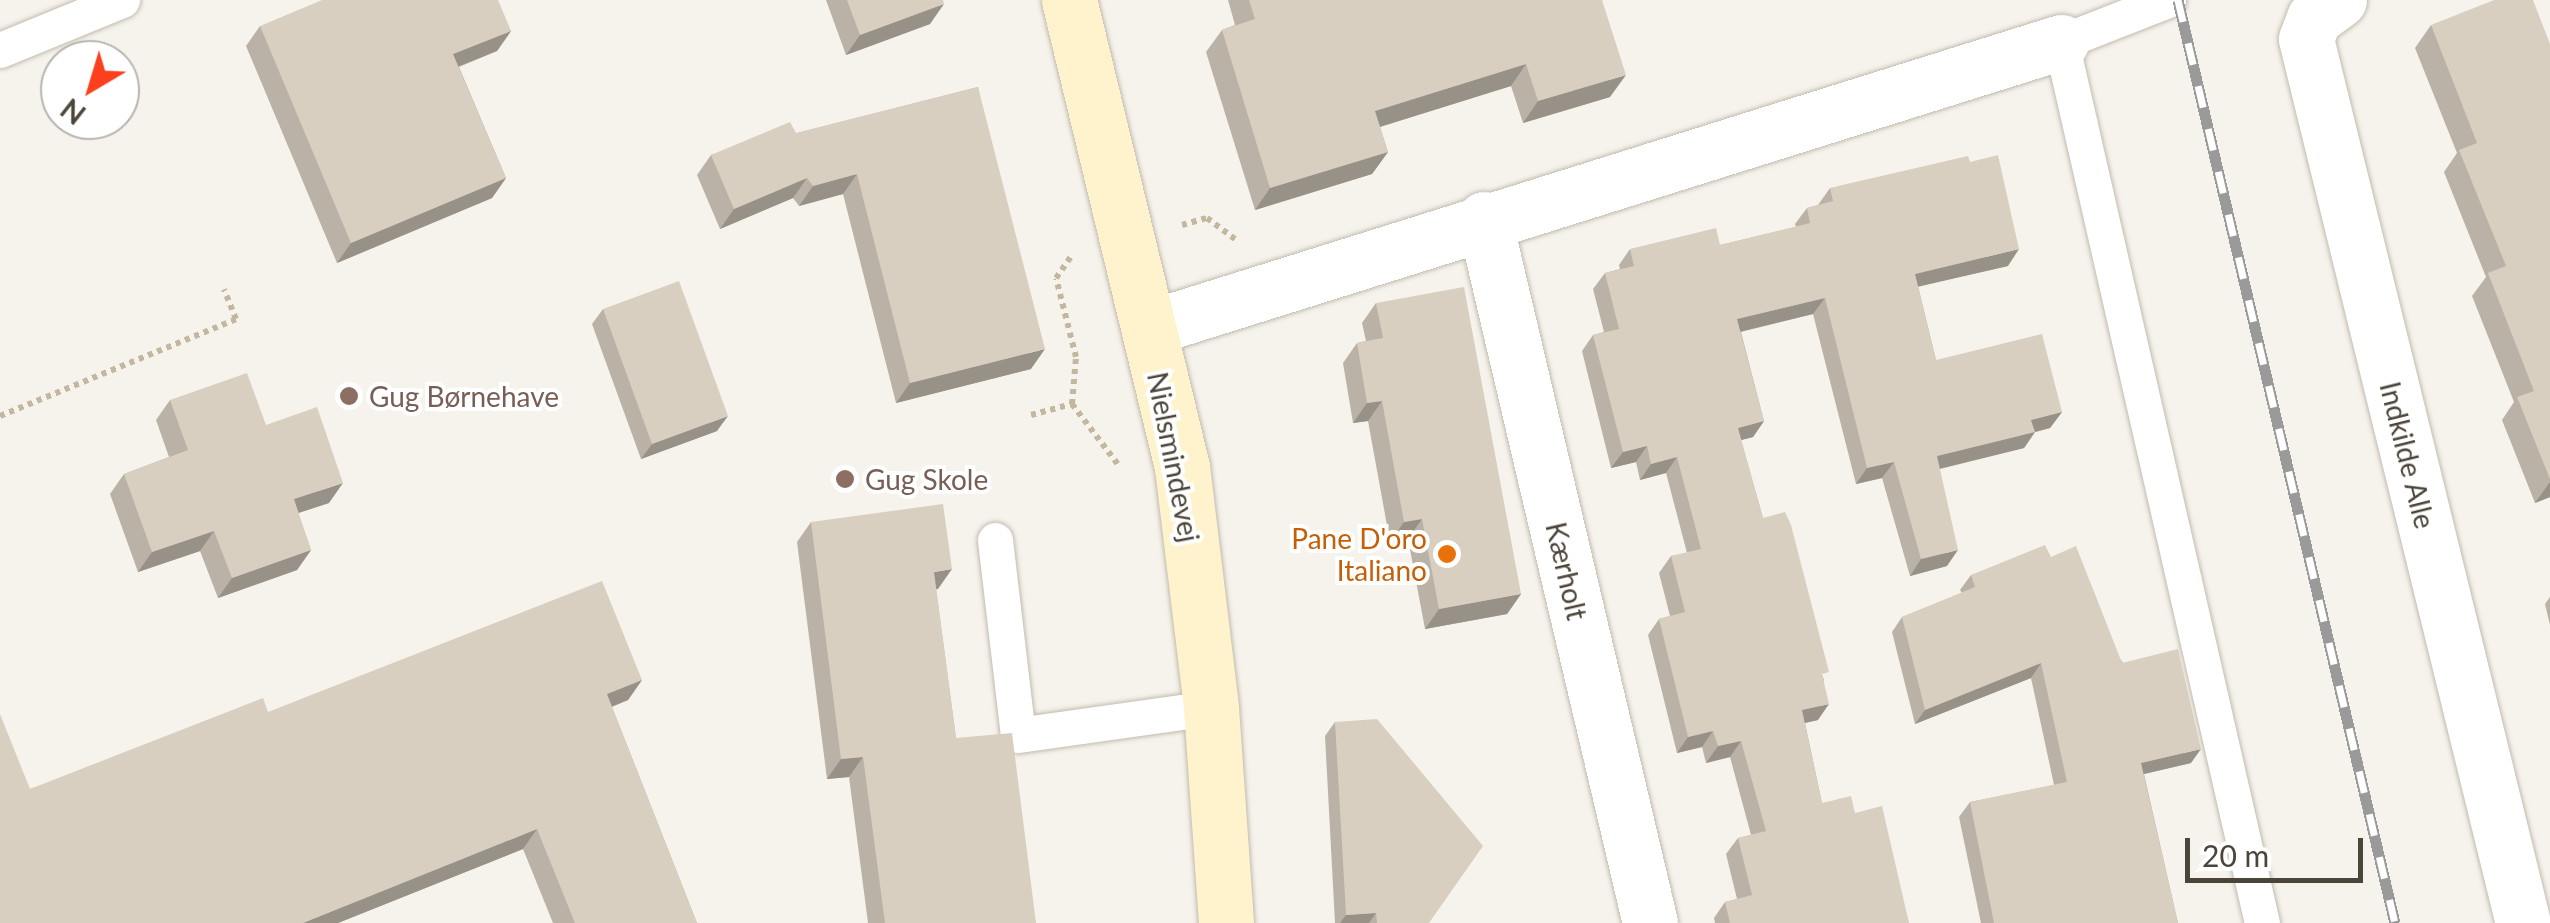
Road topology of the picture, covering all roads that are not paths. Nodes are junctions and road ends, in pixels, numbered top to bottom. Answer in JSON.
{"nodes":[{"id":1,"x":122,"y":0,"type":"edge"},
{"id":2,"x":1069,"y":0,"type":"edge"},
{"id":3,"x":2168,"y":0,"type":"edge"},
{"id":4,"x":2338,"y":0,"type":"edge"},
{"id":5,"x":2061,"y":42,"type":"junction"},
{"id":6,"x":0,"y":50,"type":"edge"},
{"id":7,"x":1484,"y":218,"type":"junction"},
{"id":8,"x":1148,"y":328,"type":"junction"},
{"id":9,"x":995,"y":540,"type":"dead end"},
{"id":10,"x":1211,"y":708,"type":"junction"},
{"id":11,"x":1226,"y":923,"type":"edge"},
{"id":12,"x":1650,"y":923,"type":"edge"},
{"id":13,"x":2262,"y":923,"type":"edge"},
{"id":14,"x":2523,"y":923,"type":"edge"}],
"edges":[{"from":1,"to":6,"type":"lane"},
{"from":2,"to":8,"type":"street","name":"Nielsmindevej"},
{"from":3,"to":5,"type":"lane"},
{"from":4,"to":14,"type":"street","name":"Indkilde Alle"},
{"from":5,"to":7,"type":"street"},
{"from":5,"to":13,"type":"lane"},
{"from":7,"to":8,"type":"street"},
{"from":7,"to":12,"type":"street","name":"Kærholt"},
{"from":8,"to":10,"type":"street","name":"Nielsmindevej"},
{"from":9,"to":10,"type":"lane"},
{"from":10,"to":11,"type":"street","name":"Nielsmindevej"}]}
